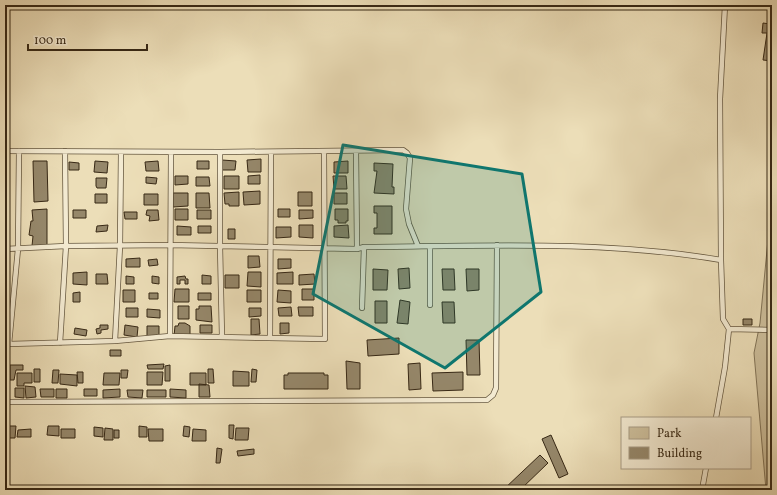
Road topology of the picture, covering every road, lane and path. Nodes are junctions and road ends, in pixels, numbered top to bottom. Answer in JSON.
{"nodes":[{"id":1,"x":725,"y":5,"type":"edge"},
{"id":2,"x":19,"y":150,"type":"junction"},
{"id":3,"x":5,"y":151,"type":"edge"},
{"id":4,"x":356,"y":151,"type":"junction"},
{"id":5,"x":65,"y":152,"type":"junction"},
{"id":6,"x":120,"y":152,"type":"junction"},
{"id":7,"x":170,"y":152,"type":"junction"},
{"id":8,"x":220,"y":152,"type":"junction"},
{"id":9,"x":271,"y":152,"type":"junction"},
{"id":10,"x":324,"y":152,"type":"junction"},
{"id":11,"x":170,"y":245,"type":"junction"},
{"id":12,"x":66,"y":246,"type":"junction"},
{"id":13,"x":120,"y":246,"type":"junction"},
{"id":14,"x":220,"y":246,"type":"junction"},
{"id":15,"x":418,"y":246,"type":"junction"},
{"id":16,"x":497,"y":246,"type":"junction"},
{"id":17,"x":270,"y":247,"type":"junction"},
{"id":18,"x":364,"y":247,"type":"junction"},
{"id":19,"x":430,"y":247,"type":"junction"},
{"id":20,"x":325,"y":248,"type":"junction"},
{"id":21,"x":5,"y":249,"type":"edge"},
{"id":22,"x":18,"y":249,"type":"junction"},
{"id":23,"x":357,"y":249,"type":"junction"},
{"id":24,"x":721,"y":260,"type":"junction"},
{"id":25,"x":430,"y":305,"type":"dead end"},
{"id":26,"x":362,"y":308,"type":"dead end"},
{"id":27,"x":729,"y":329,"type":"junction"},
{"id":28,"x":772,"y":330,"type":"edge"},
{"id":29,"x":170,"y":336,"type":"junction"},
{"id":30,"x":222,"y":337,"type":"junction"},
{"id":31,"x":270,"y":338,"type":"junction"},
{"id":32,"x":115,"y":341,"type":"junction"},
{"id":33,"x":60,"y":343,"type":"junction"},
{"id":34,"x":5,"y":402,"type":"edge"},
{"id":35,"x":716,"y":417,"type":"edge"},
{"id":36,"x":706,"y":469,"type":"edge"},
{"id":37,"x":702,"y":490,"type":"edge"}],
"edges":[{"from":1,"to":24,"type":"lane"},
{"from":2,"to":3,"type":"lane"},
{"from":2,"to":5,"type":"lane"},
{"from":2,"to":22,"type":"lane"},
{"from":4,"to":10,"type":"lane"},
{"from":4,"to":15,"type":"lane"},
{"from":4,"to":23,"type":"lane"},
{"from":5,"to":6,"type":"lane"},
{"from":5,"to":12,"type":"lane"},
{"from":6,"to":7,"type":"lane"},
{"from":6,"to":13,"type":"lane"},
{"from":7,"to":8,"type":"lane"},
{"from":7,"to":11,"type":"lane"},
{"from":8,"to":9,"type":"lane"},
{"from":8,"to":14,"type":"lane"},
{"from":9,"to":10,"type":"lane"},
{"from":9,"to":17,"type":"lane"},
{"from":10,"to":20,"type":"lane"},
{"from":11,"to":13,"type":"lane"},
{"from":11,"to":14,"type":"lane"},
{"from":11,"to":29,"type":"lane"},
{"from":12,"to":13,"type":"lane"},
{"from":12,"to":22,"type":"lane"},
{"from":12,"to":33,"type":"lane"},
{"from":13,"to":32,"type":"lane"},
{"from":14,"to":17,"type":"lane"},
{"from":14,"to":30,"type":"lane"},
{"from":15,"to":18,"type":"lane"},
{"from":15,"to":19,"type":"lane"},
{"from":16,"to":19,"type":"lane"},
{"from":16,"to":24,"type":"lane"},
{"from":16,"to":34,"type":"lane"},
{"from":17,"to":20,"type":"lane"},
{"from":17,"to":31,"type":"lane"},
{"from":18,"to":23,"type":"lane"},
{"from":18,"to":26,"type":"lane"},
{"from":19,"to":25,"type":"lane"},
{"from":20,"to":23,"type":"lane"},
{"from":20,"to":31,"type":"lane"},
{"from":21,"to":22,"type":"lane"},
{"from":22,"to":33,"type":"lane"},
{"from":24,"to":27,"type":"lane"},
{"from":27,"to":28,"type":"lane"},
{"from":27,"to":35,"type":"lane"},
{"from":29,"to":30,"type":"lane"},
{"from":29,"to":32,"type":"lane"},
{"from":30,"to":31,"type":"lane"},
{"from":32,"to":33,"type":"lane"},
{"from":36,"to":37,"type":"lane"}]}
